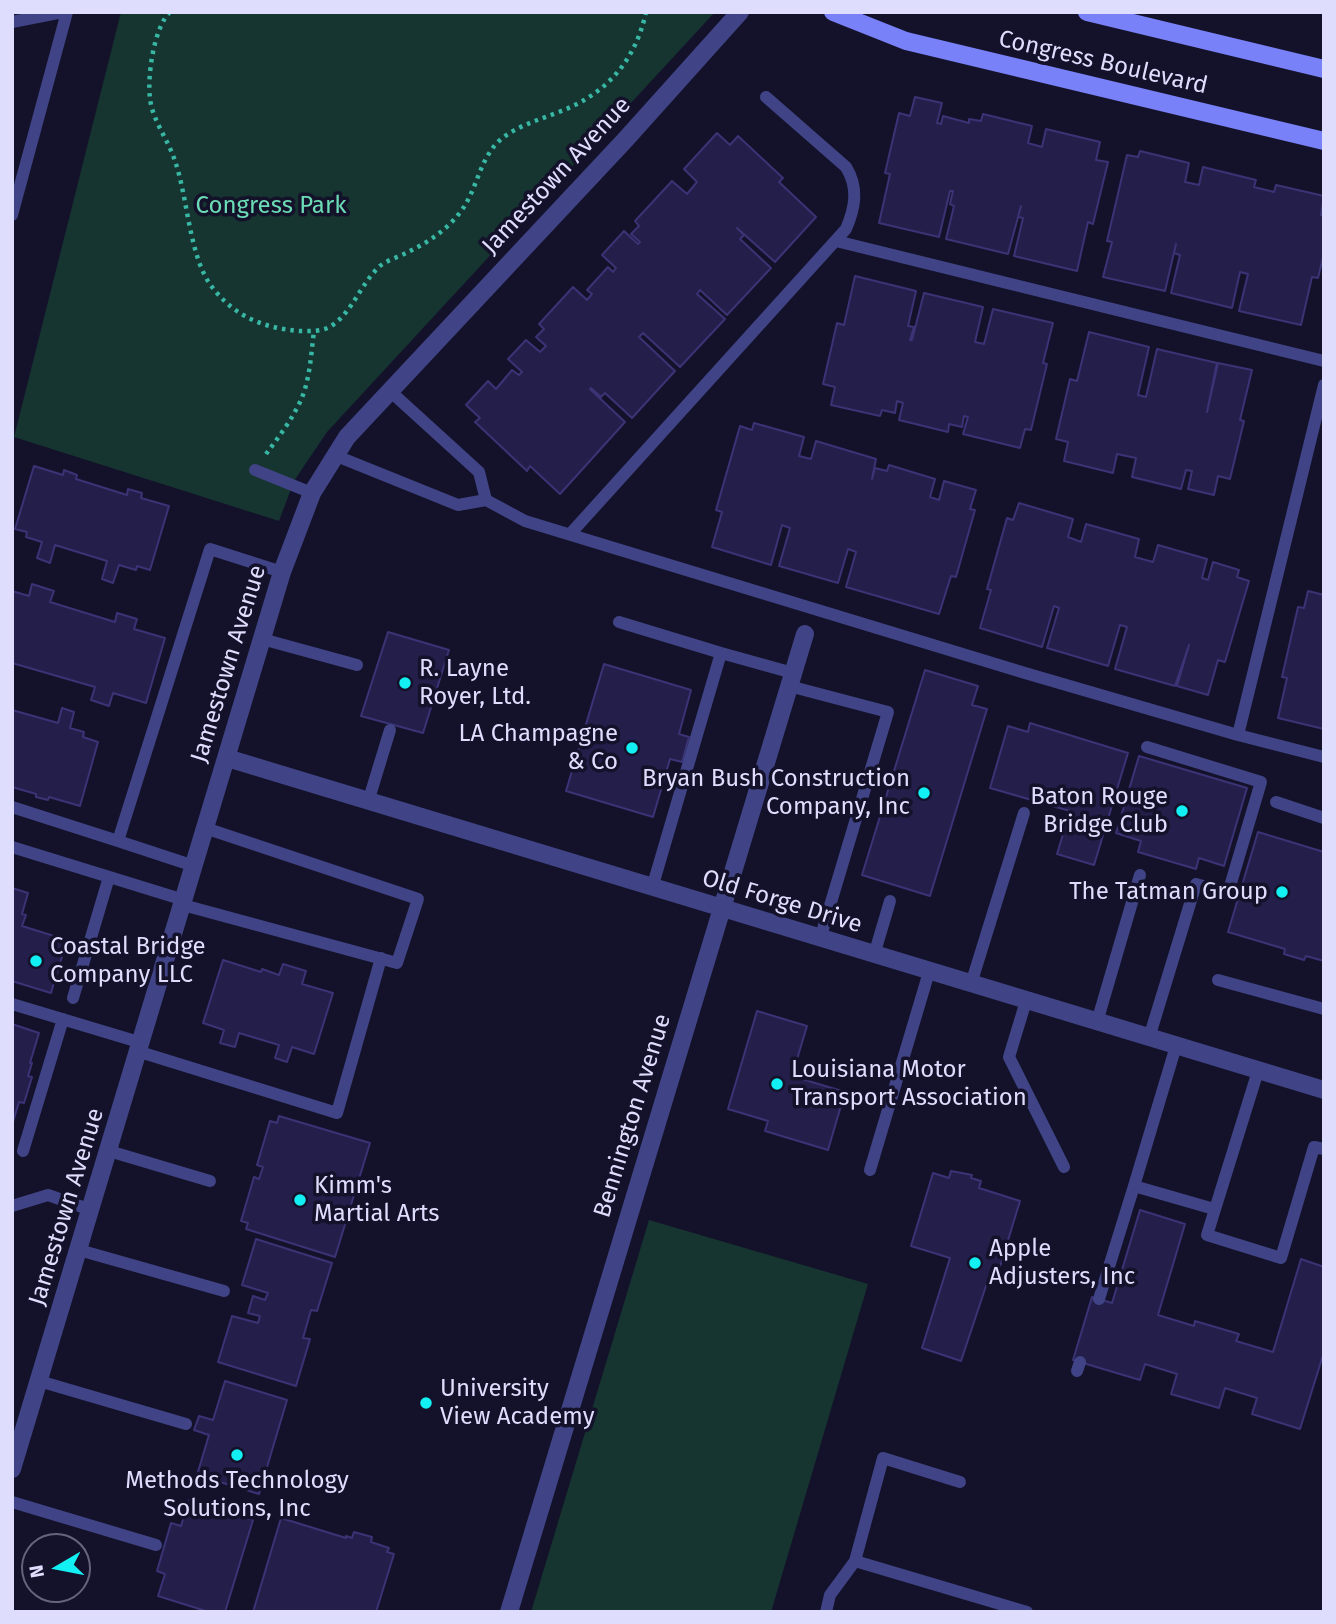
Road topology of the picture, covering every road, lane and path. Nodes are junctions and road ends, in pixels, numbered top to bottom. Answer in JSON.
{"nodes":[{"id":1,"x":65,"y":12,"type":"edge"},
{"id":2,"x":170,"y":12,"type":"edge"},
{"id":3,"x":646,"y":12,"type":"edge"},
{"id":4,"x":740,"y":12,"type":"edge"},
{"id":5,"x":833,"y":12,"type":"edge"},
{"id":6,"x":1087,"y":12,"type":"edge"},
{"id":7,"x":12,"y":22,"type":"edge"},
{"id":8,"x":1324,"y":69,"type":"edge"},
{"id":9,"x":766,"y":97,"type":"dead end"},
{"id":10,"x":1324,"y":141,"type":"edge"},
{"id":11,"x":12,"y":215,"type":"edge"},
{"id":12,"x":836,"y":241,"type":"junction"},
{"id":13,"x":314,"y":331,"type":"junction"},
{"id":14,"x":1324,"y":361,"type":"edge"},
{"id":15,"x":1324,"y":385,"type":"edge"},
{"id":16,"x":390,"y":391,"type":"junction"},
{"id":17,"x":334,"y":455,"type":"junction"},
{"id":18,"x":255,"y":470,"type":"joint"},
{"id":19,"x":312,"y":493,"type":"junction"},
{"id":20,"x":486,"y":500,"type":"junction"},
{"id":21,"x":571,"y":533,"type":"junction"},
{"id":22,"x":282,"y":572,"type":"junction"},
{"id":23,"x":619,"y":622,"type":"dead end"},
{"id":24,"x":805,"y":634,"type":"dead end"},
{"id":25,"x":262,"y":639,"type":"junction"},
{"id":26,"x":721,"y":653,"type":"junction"},
{"id":27,"x":357,"y":665,"type":"dead end"},
{"id":28,"x":791,"y":680,"type":"junction"},
{"id":29,"x":390,"y":730,"type":"dead end"},
{"id":30,"x":1238,"y":735,"type":"junction"},
{"id":31,"x":1147,"y":747,"type":"dead end"},
{"id":32,"x":1324,"y":757,"type":"edge"},
{"id":33,"x":227,"y":758,"type":"junction"},
{"id":34,"x":368,"y":802,"type":"junction"},
{"id":35,"x":1276,"y":802,"type":"dead end"},
{"id":36,"x":12,"y":807,"type":"edge"},
{"id":37,"x":1024,"y":813,"type":"dead end"},
{"id":38,"x":1324,"y":818,"type":"edge"},
{"id":39,"x":205,"y":828,"type":"junction"},
{"id":40,"x":118,"y":841,"type":"junction"},
{"id":41,"x":12,"y":847,"type":"edge"},
{"id":42,"x":194,"y":866,"type":"junction"},
{"id":43,"x":1140,"y":875,"type":"dead end"},
{"id":44,"x":109,"y":877,"type":"junction"},
{"id":45,"x":652,"y":888,"type":"junction"},
{"id":46,"x":890,"y":901,"type":"dead end"},
{"id":47,"x":184,"y":902,"type":"junction"},
{"id":48,"x":721,"y":909,"type":"junction"},
{"id":49,"x":820,"y":939,"type":"junction"},
{"id":50,"x":874,"y":955,"type":"junction"},
{"id":51,"x":381,"y":958,"type":"junction"},
{"id":52,"x":929,"y":972,"type":"junction"},
{"id":53,"x":1218,"y":979,"type":"dead end"},
{"id":54,"x":971,"y":984,"type":"junction"},
{"id":55,"x":73,"y":998,"type":"dead end"},
{"id":56,"x":1026,"y":1001,"type":"junction"},
{"id":57,"x":12,"y":1004,"type":"edge"},
{"id":58,"x":1324,"y":1009,"type":"edge"},
{"id":59,"x":63,"y":1019,"type":"junction"},
{"id":60,"x":1097,"y":1023,"type":"junction"},
{"id":61,"x":1149,"y":1038,"type":"junction"},
{"id":62,"x":1176,"y":1046,"type":"junction"},
{"id":63,"x":141,"y":1047,"type":"junction"},
{"id":64,"x":1258,"y":1071,"type":"junction"},
{"id":65,"x":1324,"y":1090,"type":"edge"},
{"id":66,"x":1324,"y":1149,"type":"edge"},
{"id":67,"x":23,"y":1151,"type":"dead end"},
{"id":68,"x":109,"y":1151,"type":"junction"},
{"id":69,"x":1064,"y":1167,"type":"dead end"},
{"id":70,"x":870,"y":1170,"type":"dead end"},
{"id":71,"x":209,"y":1181,"type":"dead end"},
{"id":72,"x":1134,"y":1185,"type":"junction"},
{"id":73,"x":12,"y":1206,"type":"edge"},
{"id":74,"x":1214,"y":1209,"type":"junction"},
{"id":75,"x":91,"y":1210,"type":"junction"},
{"id":76,"x":79,"y":1250,"type":"junction"},
{"id":77,"x":224,"y":1291,"type":"dead end"},
{"id":78,"x":1099,"y":1298,"type":"dead end"},
{"id":79,"x":39,"y":1381,"type":"junction"},
{"id":80,"x":186,"y":1424,"type":"dead end"},
{"id":81,"x":12,"y":1469,"type":"edge"},
{"id":82,"x":960,"y":1482,"type":"dead end"},
{"id":83,"x":12,"y":1502,"type":"edge"},
{"id":84,"x":156,"y":1545,"type":"dead end"},
{"id":85,"x":855,"y":1561,"type":"junction"},
{"id":86,"x":509,"y":1612,"type":"edge"},
{"id":87,"x":826,"y":1612,"type":"edge"},
{"id":88,"x":1027,"y":1612,"type":"edge"}],
"edges":[{"from":1,"to":7,"type":"lane"},
{"from":1,"to":11,"type":"lane"},
{"from":2,"to":13,"type":"path"},
{"from":3,"to":13,"type":"path"},
{"from":4,"to":16,"type":"street","name":"Jamestown Avenue"},
{"from":5,"to":10,"type":"street","name":"Congress Boulevard"},
{"from":6,"to":8,"type":"street","name":"Congress Boulevard"},
{"from":9,"to":12,"type":"lane"},
{"from":12,"to":14,"type":"lane"},
{"from":12,"to":21,"type":"lane"},
{"from":13,"to":18,"type":"path"},
{"from":15,"to":30,"type":"lane"},
{"from":16,"to":17,"type":"street","name":"Jamestown Avenue"},
{"from":16,"to":20,"type":"lane"},
{"from":17,"to":19,"type":"street","name":"Jamestown Avenue"},
{"from":17,"to":20,"type":"lane"},
{"from":18,"to":19,"type":"lane"},
{"from":19,"to":22,"type":"street","name":"Jamestown Avenue"},
{"from":20,"to":21,"type":"lane"},
{"from":21,"to":30,"type":"lane"},
{"from":22,"to":25,"type":"street","name":"Jamestown Avenue"},
{"from":22,"to":40,"type":"lane"},
{"from":23,"to":26,"type":"lane"},
{"from":24,"to":28,"type":"street","name":"Bennington Avenue"},
{"from":25,"to":27,"type":"lane"},
{"from":25,"to":33,"type":"street","name":"Jamestown Avenue"},
{"from":26,"to":28,"type":"lane"},
{"from":26,"to":45,"type":"lane"},
{"from":28,"to":48,"type":"street","name":"Bennington Avenue"},
{"from":28,"to":49,"type":"lane"},
{"from":29,"to":34,"type":"lane"},
{"from":30,"to":32,"type":"lane"},
{"from":31,"to":61,"type":"lane"},
{"from":33,"to":34,"type":"street","name":"Old Forge Drive"},
{"from":33,"to":39,"type":"street","name":"Jamestown Avenue"},
{"from":34,"to":45,"type":"street","name":"Old Forge Drive"},
{"from":35,"to":38,"type":"lane"},
{"from":36,"to":40,"type":"lane"},
{"from":37,"to":54,"type":"lane"},
{"from":39,"to":42,"type":"street","name":"Jamestown Avenue"},
{"from":39,"to":51,"type":"lane"},
{"from":40,"to":42,"type":"lane"},
{"from":41,"to":44,"type":"lane"},
{"from":42,"to":47,"type":"street","name":"Jamestown Avenue"},
{"from":43,"to":60,"type":"lane"},
{"from":44,"to":47,"type":"lane"},
{"from":44,"to":55,"type":"lane"},
{"from":45,"to":48,"type":"street","name":"Old Forge Drive"},
{"from":46,"to":50,"type":"lane"},
{"from":47,"to":51,"type":"lane"},
{"from":47,"to":63,"type":"street","name":"Jamestown Avenue"},
{"from":48,"to":49,"type":"street","name":"Old Forge Drive"},
{"from":48,"to":86,"type":"street","name":"Bennington Avenue"},
{"from":49,"to":50,"type":"street","name":"Old Forge Drive"},
{"from":50,"to":52,"type":"street","name":"Old Forge Drive"},
{"from":51,"to":63,"type":"lane"},
{"from":52,"to":54,"type":"street","name":"Old Forge Drive"},
{"from":52,"to":70,"type":"lane"},
{"from":53,"to":58,"type":"lane"},
{"from":54,"to":56,"type":"street","name":"Old Forge Drive"},
{"from":56,"to":60,"type":"street","name":"Old Forge Drive"},
{"from":56,"to":69,"type":"lane"},
{"from":57,"to":59,"type":"lane"},
{"from":59,"to":63,"type":"lane"},
{"from":59,"to":67,"type":"lane"},
{"from":60,"to":61,"type":"street","name":"Old Forge Drive"},
{"from":61,"to":62,"type":"street","name":"Old Forge Drive"},
{"from":62,"to":64,"type":"street","name":"Old Forge Drive"},
{"from":62,"to":72,"type":"lane"},
{"from":63,"to":68,"type":"street","name":"Jamestown Avenue"},
{"from":64,"to":65,"type":"street","name":"Old Forge Drive"},
{"from":64,"to":74,"type":"lane"},
{"from":66,"to":74,"type":"lane"},
{"from":68,"to":71,"type":"lane"},
{"from":68,"to":75,"type":"street","name":"Jamestown Avenue"},
{"from":72,"to":74,"type":"lane"},
{"from":72,"to":78,"type":"lane"},
{"from":73,"to":75,"type":"lane"},
{"from":75,"to":76,"type":"street","name":"Jamestown Avenue"},
{"from":76,"to":77,"type":"lane"},
{"from":76,"to":79,"type":"street","name":"Jamestown Avenue"},
{"from":79,"to":80,"type":"lane"},
{"from":79,"to":81,"type":"street","name":"Jamestown Avenue"},
{"from":82,"to":85,"type":"lane"},
{"from":83,"to":84,"type":"lane"},
{"from":85,"to":87,"type":"lane"},
{"from":85,"to":88,"type":"lane"}]}
